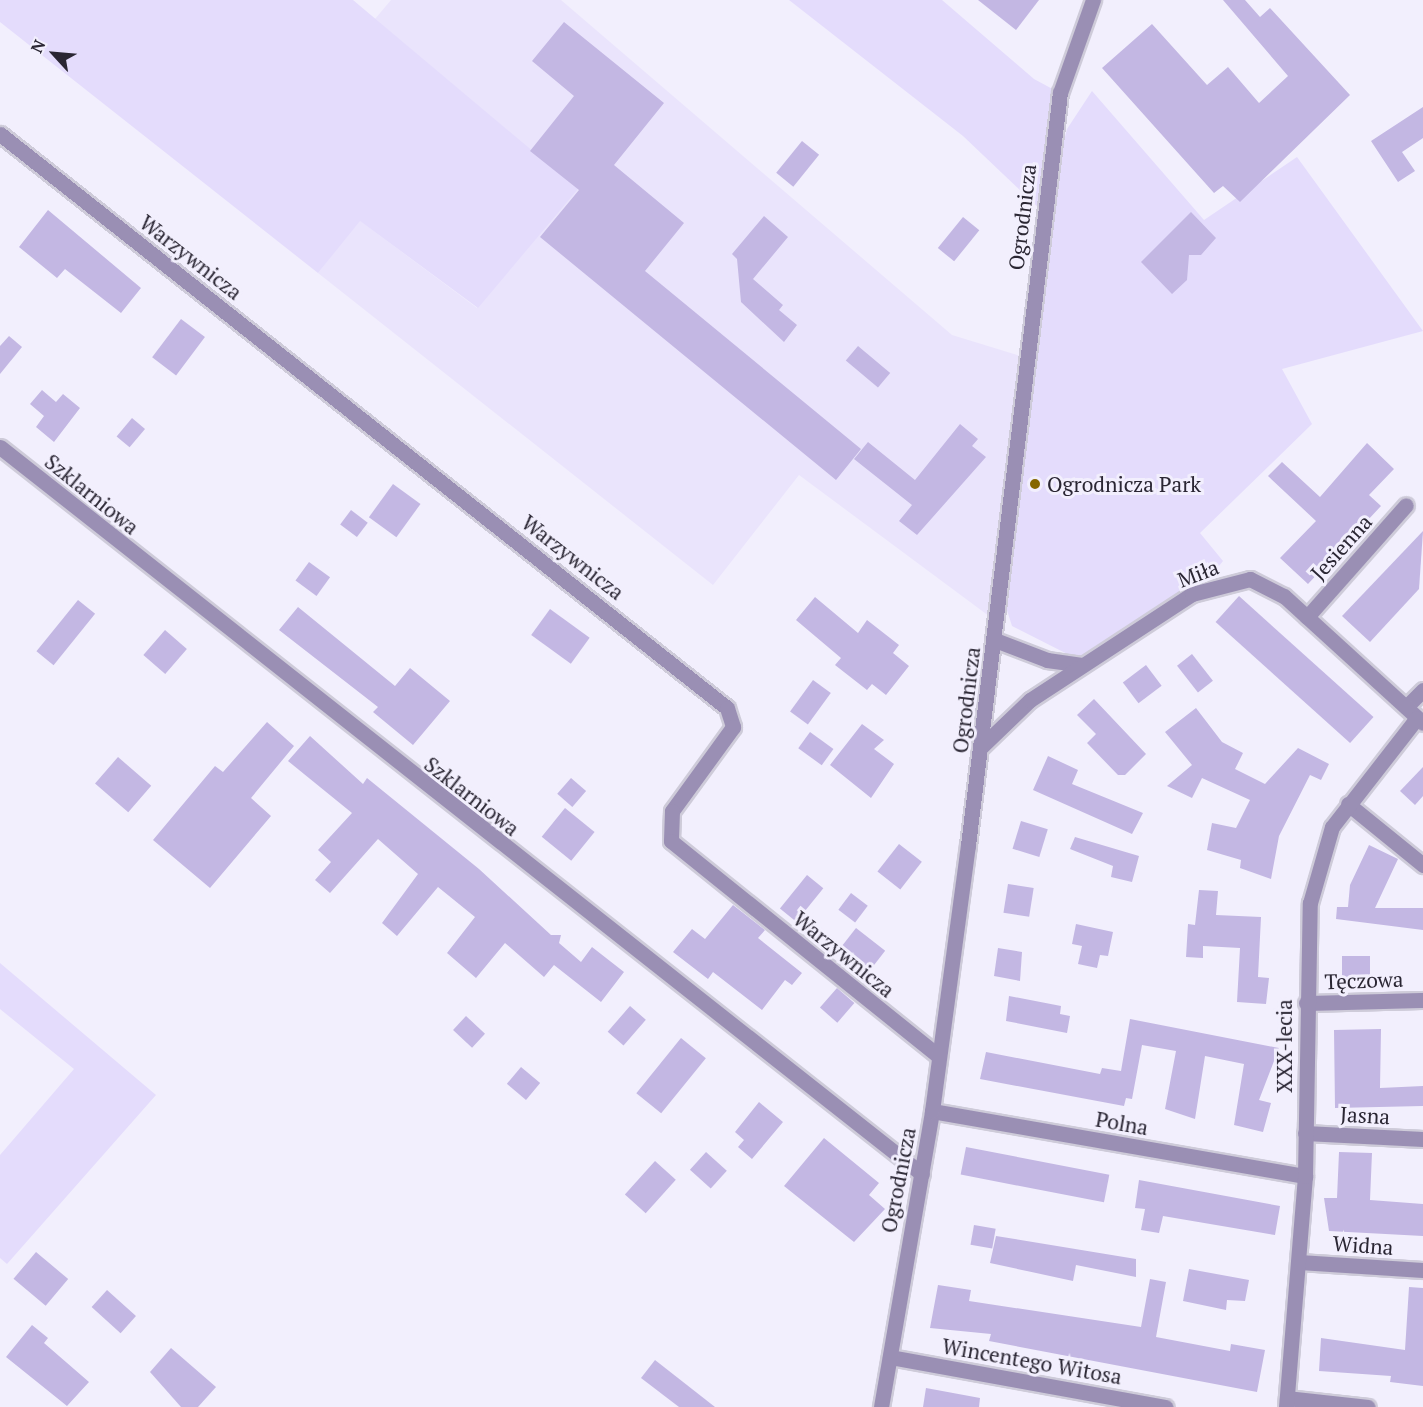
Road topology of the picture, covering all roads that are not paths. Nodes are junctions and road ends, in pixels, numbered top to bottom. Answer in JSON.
{"nodes":[{"id":1,"x":1093,"y":0,"type":"edge"},
{"id":2,"x":0,"y":134,"type":"edge"},
{"id":3,"x":0,"y":447,"type":"edge"},
{"id":4,"x":1406,"y":505,"type":"dead end"},
{"id":5,"x":1307,"y":617,"type":"junction"},
{"id":6,"x":995,"y":640,"type":"junction"},
{"id":7,"x":1082,"y":665,"type":"junction"},
{"id":8,"x":1423,"y":690,"type":"edge"},
{"id":9,"x":1415,"y":716,"type":"edge"},
{"id":10,"x":981,"y":747,"type":"junction"},
{"id":11,"x":1348,"y":804,"type":"junction"},
{"id":12,"x":1423,"y":865,"type":"edge"},
{"id":13,"x":1423,"y":1000,"type":"edge"},
{"id":14,"x":1305,"y":1003,"type":"junction"},
{"id":15,"x":937,"y":1055,"type":"junction"},
{"id":16,"x":932,"y":1111,"type":"junction"},
{"id":17,"x":1305,"y":1133,"type":"junction"},
{"id":18,"x":1423,"y":1139,"type":"edge"},
{"id":19,"x":922,"y":1174,"type":"junction"},
{"id":20,"x":1305,"y":1176,"type":"junction"},
{"id":21,"x":1299,"y":1262,"type":"junction"},
{"id":22,"x":1423,"y":1270,"type":"edge"},
{"id":23,"x":890,"y":1357,"type":"junction"},
{"id":24,"x":1287,"y":1402,"type":"edge"},
{"id":25,"x":881,"y":1407,"type":"edge"},
{"id":26,"x":1166,"y":1407,"type":"edge"},
{"id":27,"x":1368,"y":1407,"type":"edge"}],
"edges":[{"from":1,"to":6,"type":"street","name":"Ogrodnicza"},
{"from":2,"to":15,"type":"street","name":"Warzywnicza"},
{"from":3,"to":19,"type":"street","name":"Szklarniowa"},
{"from":4,"to":5,"type":"street","name":"Jesienna"},
{"from":5,"to":7,"type":"street","name":"Miła"},
{"from":5,"to":9,"type":"street","name":"Miła"},
{"from":6,"to":7,"type":"street"},
{"from":6,"to":10,"type":"street","name":"Ogrodnicza"},
{"from":7,"to":10,"type":"street","name":"Miła"},
{"from":8,"to":9,"type":"street","name":"XXX-lecia"},
{"from":9,"to":11,"type":"street","name":"XXX-lecia"},
{"from":10,"to":15,"type":"street","name":"Ogrodnicza"},
{"from":11,"to":12,"type":"street"},
{"from":11,"to":14,"type":"street","name":"XXX-lecia"},
{"from":13,"to":14,"type":"street","name":"Tęczowa"},
{"from":14,"to":17,"type":"street","name":"XXX-lecia"},
{"from":15,"to":16,"type":"street","name":"Ogrodnicza"},
{"from":16,"to":19,"type":"street","name":"Ogrodnicza"},
{"from":16,"to":20,"type":"street","name":"Polna"},
{"from":17,"to":18,"type":"street","name":"Jasna"},
{"from":17,"to":20,"type":"street","name":"XXX-lecia"},
{"from":19,"to":23,"type":"street","name":"Ogrodnicza"},
{"from":20,"to":21,"type":"street","name":"XXX-lecia"},
{"from":21,"to":22,"type":"street","name":"Widna"},
{"from":21,"to":24,"type":"street","name":"XXX-lecia"},
{"from":23,"to":25,"type":"street","name":"Ogrodnicza"},
{"from":23,"to":26,"type":"street","name":"Wincentego Witosa"},
{"from":24,"to":27,"type":"street"}]}
